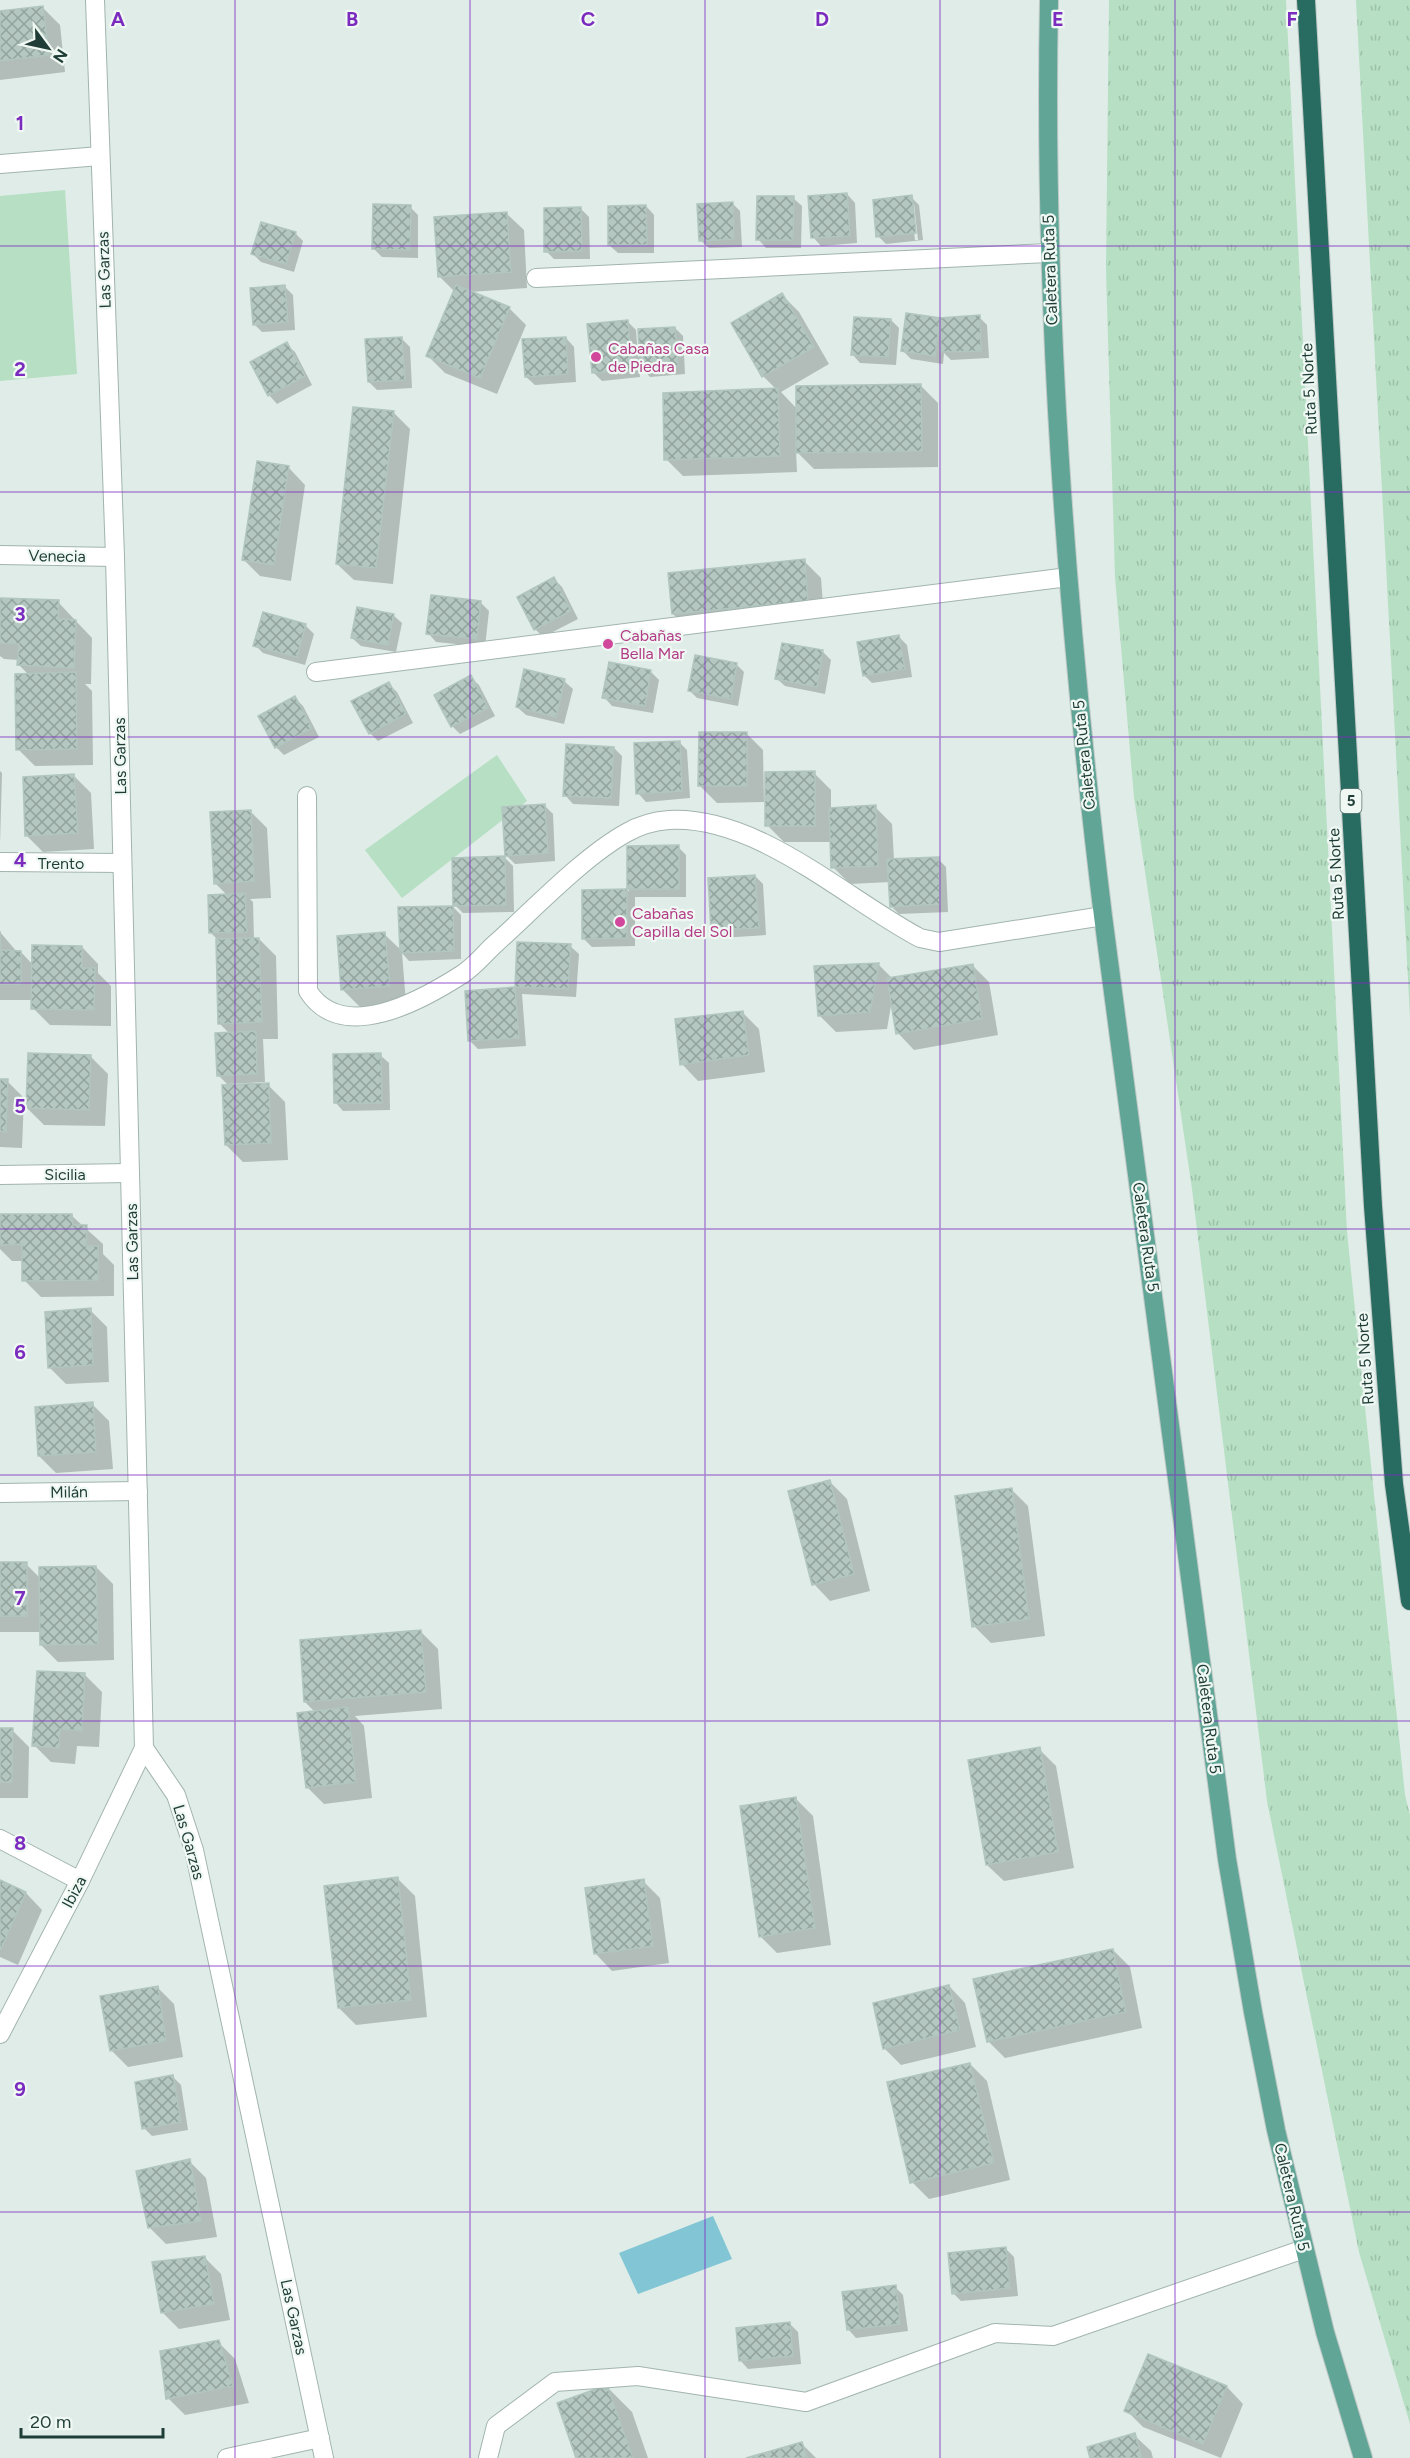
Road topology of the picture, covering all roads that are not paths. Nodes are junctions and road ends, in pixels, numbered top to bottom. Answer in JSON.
{"nodes":[{"id":1,"x":95,"y":0,"type":"edge"},
{"id":2,"x":1048,"y":0,"type":"edge"},
{"id":3,"x":1306,"y":0,"type":"edge"},
{"id":4,"x":100,"y":156,"type":"junction"},
{"id":5,"x":0,"y":164,"type":"edge"},
{"id":6,"x":1049,"y":253,"type":"junction"},
{"id":7,"x":536,"y":278,"type":"dead end"},
{"id":8,"x":0,"y":555,"type":"edge"},
{"id":9,"x":115,"y":557,"type":"junction"},
{"id":10,"x":1068,"y":577,"type":"junction"},
{"id":11,"x":316,"y":672,"type":"dead end"},
{"id":12,"x":307,"y":796,"type":"dead end"},
{"id":13,"x":0,"y":862,"type":"edge"},
{"id":14,"x":123,"y":863,"type":"junction"},
{"id":15,"x":1103,"y":916,"type":"junction"},
{"id":16,"x":130,"y":1173,"type":"junction"},
{"id":17,"x":0,"y":1174,"type":"edge"},
{"id":18,"x":138,"y":1491,"type":"junction"},
{"id":19,"x":0,"y":1493,"type":"edge"},
{"id":20,"x":1410,"y":1601,"type":"edge"},
{"id":21,"x":144,"y":1748,"type":"junction"},
{"id":22,"x":0,"y":1839,"type":"edge"},
{"id":23,"x":80,"y":1881,"type":"junction"},
{"id":24,"x":0,"y":2034,"type":"edge"},
{"id":25,"x":1304,"y":2249,"type":"junction"},
{"id":26,"x":320,"y":2438,"type":"junction"},
{"id":27,"x":227,"y":2458,"type":"edge"},
{"id":28,"x":324,"y":2458,"type":"edge"},
{"id":29,"x":488,"y":2458,"type":"edge"},
{"id":30,"x":1363,"y":2458,"type":"edge"}],
"edges":[{"from":1,"to":4,"type":"street","name":"Las Garzas"},
{"from":2,"to":6,"type":"main road","name":"Caletera Ruta 5"},
{"from":3,"to":20,"type":"highway","name":"Ruta 5 Norte","number":"5"},
{"from":4,"to":5,"type":"street"},
{"from":4,"to":9,"type":"street","name":"Las Garzas"},
{"from":6,"to":7,"type":"street"},
{"from":6,"to":10,"type":"main road","name":"Caletera Ruta 5"},
{"from":8,"to":9,"type":"street","name":"Venecia"},
{"from":9,"to":14,"type":"street","name":"Las Garzas"},
{"from":10,"to":11,"type":"street"},
{"from":10,"to":15,"type":"main road","name":"Caletera Ruta 5"},
{"from":12,"to":15,"type":"street"},
{"from":13,"to":14,"type":"street","name":"Trento"},
{"from":14,"to":16,"type":"street","name":"Las Garzas"},
{"from":15,"to":25,"type":"main road","name":"Caletera Ruta 5"},
{"from":16,"to":17,"type":"street","name":"Sicilia"},
{"from":16,"to":18,"type":"street","name":"Las Garzas"},
{"from":18,"to":19,"type":"street","name":"Milán"},
{"from":18,"to":21,"type":"street","name":"Las Garzas"},
{"from":21,"to":23,"type":"street","name":"Ibiza"},
{"from":21,"to":26,"type":"street","name":"Las Garzas"},
{"from":22,"to":23,"type":"street"},
{"from":23,"to":24,"type":"street","name":"Ibiza"},
{"from":25,"to":29,"type":"street"},
{"from":25,"to":30,"type":"main road","name":"Caletera Ruta 5"},
{"from":26,"to":27,"type":"street"},
{"from":26,"to":28,"type":"street","name":"Las Garzas"}]}
